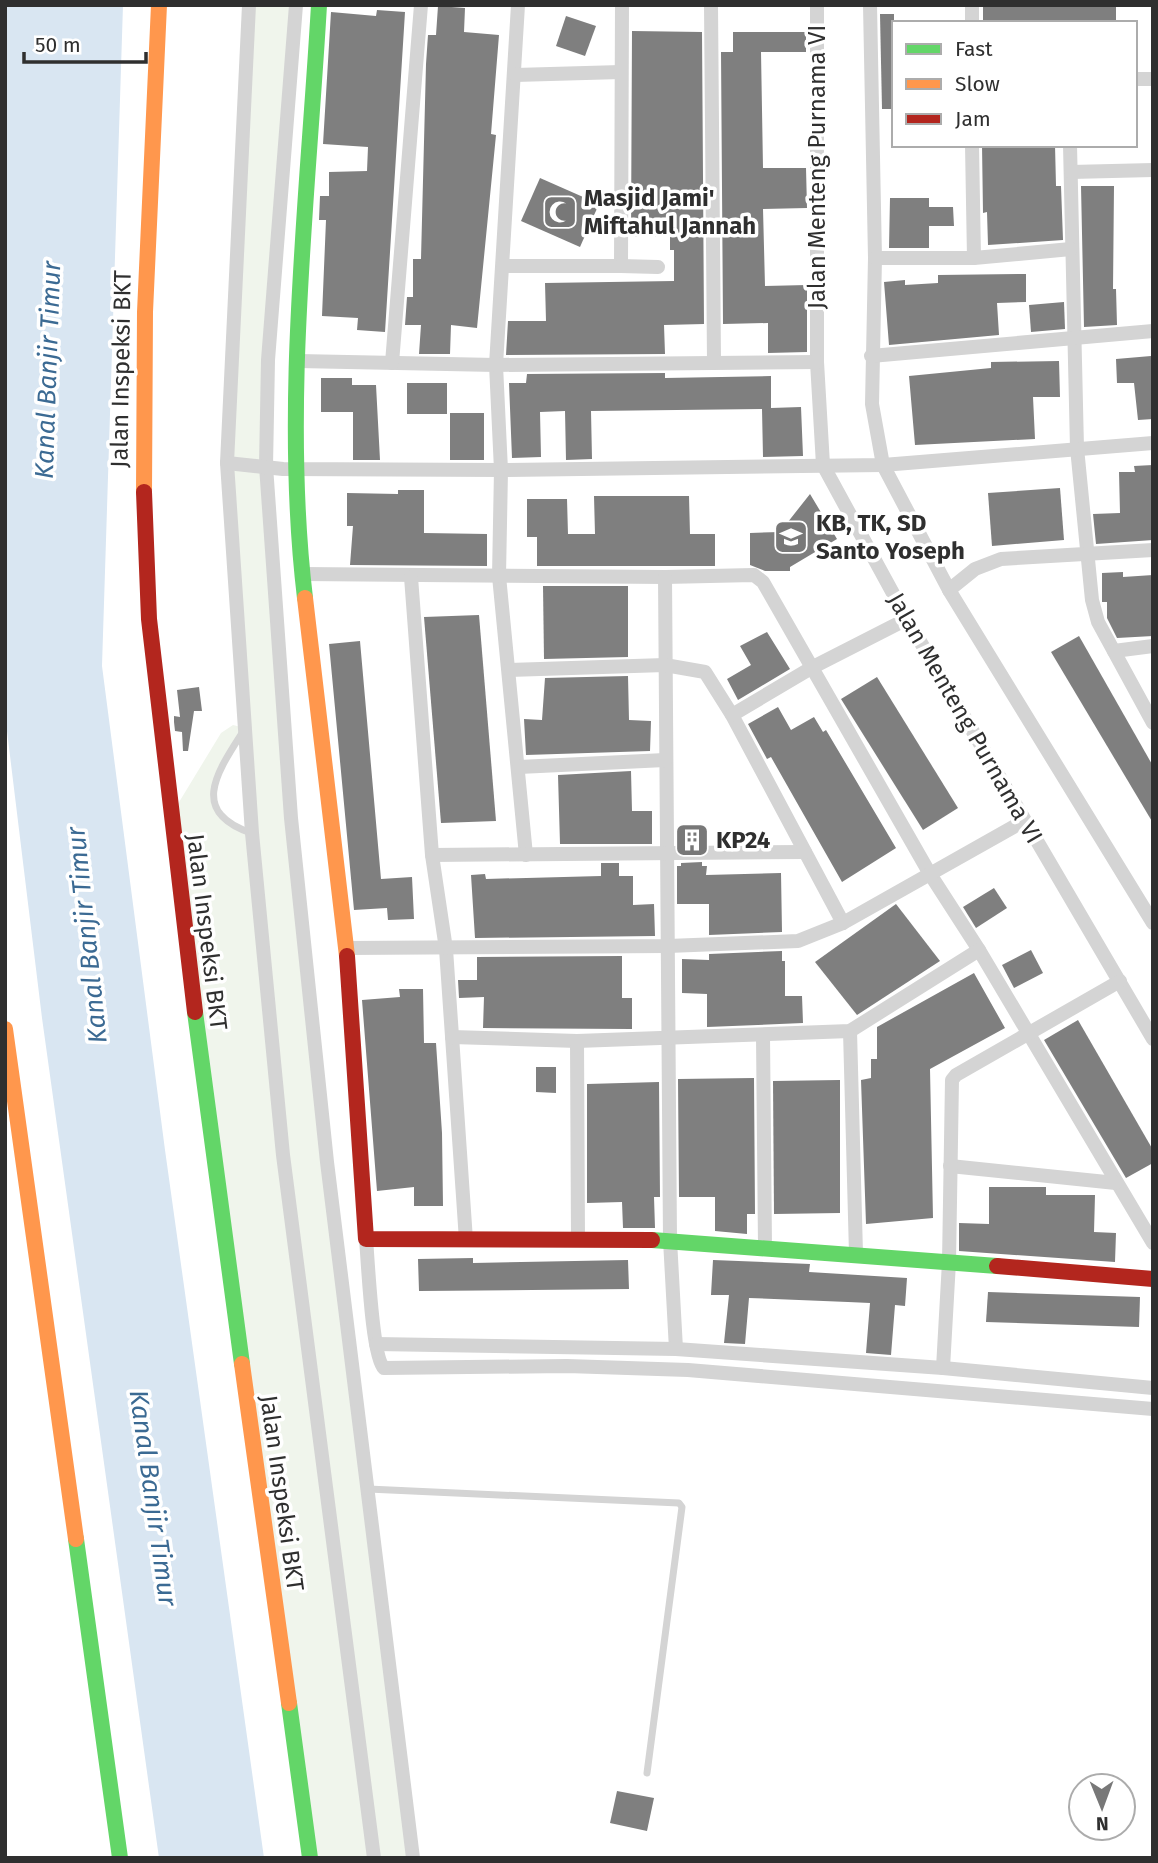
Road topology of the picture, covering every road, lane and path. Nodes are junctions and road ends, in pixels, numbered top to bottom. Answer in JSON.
{"nodes":[{"id":1,"x":159,"y":5,"type":"edge"},
{"id":2,"x":249,"y":5,"type":"edge"},
{"id":3,"x":296,"y":5,"type":"edge"},
{"id":4,"x":319,"y":5,"type":"edge"},
{"id":5,"x":421,"y":5,"type":"edge"},
{"id":6,"x":518,"y":5,"type":"edge"},
{"id":7,"x":622,"y":5,"type":"edge"},
{"id":8,"x":711,"y":5,"type":"edge"},
{"id":9,"x":817,"y":5,"type":"edge"},
{"id":10,"x":870,"y":5,"type":"edge"},
{"id":11,"x":621,"y":72,"type":"junction"},
{"id":12,"x":515,"y":75,"type":"junction"},
{"id":13,"x":972,"y":147,"type":"edge"},
{"id":14,"x":1070,"y":147,"type":"edge"},
{"id":15,"x":1153,"y":170,"type":"edge"},
{"id":16,"x":1071,"y":172,"type":"junction"},
{"id":17,"x":1071,"y":249,"type":"junction"},
{"id":18,"x":875,"y":258,"type":"junction"},
{"id":19,"x":974,"y":258,"type":"junction"},
{"id":20,"x":621,"y":265,"type":"junction"},
{"id":21,"x":503,"y":267,"type":"junction"},
{"id":22,"x":658,"y":267,"type":"dead end"},
{"id":23,"x":1153,"y":331,"type":"edge"},
{"id":24,"x":1072,"y":339,"type":"junction"},
{"id":25,"x":871,"y":356,"type":"junction"},
{"id":26,"x":298,"y":361,"type":"junction"},
{"id":27,"x":714,"y":361,"type":"junction"},
{"id":28,"x":817,"y":362,"type":"junction"},
{"id":29,"x":392,"y":363,"type":"junction"},
{"id":30,"x":496,"y":365,"type":"junction"},
{"id":31,"x":1153,"y":443,"type":"edge"},
{"id":32,"x":1077,"y":448,"type":"junction"},
{"id":33,"x":227,"y":463,"type":"junction"},
{"id":34,"x":823,"y":465,"type":"junction"},
{"id":35,"x":878,"y":465,"type":"junction"},
{"id":36,"x":266,"y":466,"type":"junction"},
{"id":37,"x":297,"y":468,"type":"junction"},
{"id":38,"x":501,"y":470,"type":"junction"},
{"id":39,"x":1153,"y":550,"type":"edge"},
{"id":40,"x":1087,"y":553,"type":"junction"},
{"id":41,"x":302,"y":574,"type":"junction"},
{"id":42,"x":411,"y":576,"type":"junction"},
{"id":43,"x":499,"y":576,"type":"junction"},
{"id":44,"x":664,"y":577,"type":"junction"},
{"id":45,"x":949,"y":590,"type":"junction"},
{"id":46,"x":908,"y":619,"type":"junction"},
{"id":47,"x":1153,"y":646,"type":"edge"},
{"id":48,"x":1114,"y":651,"type":"junction"},
{"id":49,"x":665,"y":665,"type":"junction"},
{"id":50,"x":813,"y":667,"type":"junction"},
{"id":51,"x":509,"y":670,"type":"junction"},
{"id":52,"x":732,"y":715,"type":"junction"},
{"id":53,"x":1153,"y":723,"type":"edge"},
{"id":54,"x":245,"y":728,"type":"junction"},
{"id":55,"x":665,"y":760,"type":"junction"},
{"id":56,"x":519,"y":766,"type":"junction"},
{"id":57,"x":1024,"y":821,"type":"junction"},
{"id":58,"x":252,"y":834,"type":"junction"},
{"id":59,"x":667,"y":852,"type":"junction"},
{"id":60,"x":805,"y":852,"type":"junction"},
{"id":61,"x":432,"y":855,"type":"junction"},
{"id":62,"x":526,"y":855,"type":"junction"},
{"id":63,"x":930,"y":874,"type":"junction"},
{"id":64,"x":843,"y":923,"type":"junction"},
{"id":65,"x":1153,"y":923,"type":"edge"},
{"id":66,"x":668,"y":946,"type":"junction"},
{"id":67,"x":346,"y":948,"type":"junction"},
{"id":68,"x":446,"y":949,"type":"junction"},
{"id":69,"x":979,"y":950,"type":"junction"},
{"id":70,"x":1120,"y":981,"type":"junction"},
{"id":71,"x":5,"y":1029,"type":"edge"},
{"id":72,"x":850,"y":1031,"type":"junction"},
{"id":73,"x":1029,"y":1032,"type":"junction"},
{"id":74,"x":763,"y":1036,"type":"junction"},
{"id":75,"x":452,"y":1037,"type":"junction"},
{"id":76,"x":669,"y":1039,"type":"junction"},
{"id":77,"x":1153,"y":1039,"type":"edge"},
{"id":78,"x":577,"y":1041,"type":"junction"},
{"id":79,"x":950,"y":1166,"type":"junction"},
{"id":80,"x":1116,"y":1183,"type":"junction"},
{"id":81,"x":366,"y":1239,"type":"junction"},
{"id":82,"x":466,"y":1240,"type":"junction"},
{"id":83,"x":578,"y":1240,"type":"junction"},
{"id":84,"x":670,"y":1240,"type":"junction"},
{"id":85,"x":1153,"y":1243,"type":"edge"},
{"id":86,"x":765,"y":1247,"type":"junction"},
{"id":87,"x":856,"y":1254,"type":"junction"},
{"id":88,"x":949,"y":1262,"type":"junction"},
{"id":89,"x":1153,"y":1279,"type":"edge"},
{"id":90,"x":376,"y":1344,"type":"junction"},
{"id":91,"x":676,"y":1349,"type":"junction"},
{"id":92,"x":943,"y":1368,"type":"junction"},
{"id":93,"x":1153,"y":1388,"type":"edge"},
{"id":94,"x":1153,"y":1409,"type":"edge"},
{"id":95,"x":367,"y":1489,"type":"junction"},
{"id":96,"x":646,"y":1773,"type":"dead end"},
{"id":97,"x":120,"y":1858,"type":"edge"},
{"id":98,"x":310,"y":1858,"type":"edge"},
{"id":99,"x":374,"y":1858,"type":"edge"},
{"id":100,"x":413,"y":1858,"type":"edge"}],
"edges":[{"from":1,"to":98,"type":"street","name":"Jalan Inspeksi BKT"},
{"from":2,"to":33,"type":"street"},
{"from":3,"to":36,"type":"street"},
{"from":4,"to":26,"type":"street"},
{"from":5,"to":29,"type":"street"},
{"from":6,"to":12,"type":"street"},
{"from":7,"to":11,"type":"street"},
{"from":8,"to":27,"type":"street"},
{"from":9,"to":28,"type":"street","name":"Jalan Menteng Purnama VI"},
{"from":10,"to":18,"type":"street","name":"Jalan Menteng Purnama VI"},
{"from":11,"to":12,"type":"street"},
{"from":11,"to":20,"type":"street"},
{"from":12,"to":21,"type":"street"},
{"from":13,"to":19,"type":"street"},
{"from":14,"to":16,"type":"street"},
{"from":15,"to":16,"type":"street"},
{"from":16,"to":17,"type":"street"},
{"from":17,"to":19,"type":"street"},
{"from":17,"to":24,"type":"street"},
{"from":18,"to":19,"type":"street"},
{"from":18,"to":25,"type":"street","name":"Jalan Menteng Purnama VI"},
{"from":20,"to":21,"type":"street"},
{"from":20,"to":22,"type":"street"},
{"from":21,"to":30,"type":"street"},
{"from":23,"to":24,"type":"street"},
{"from":24,"to":25,"type":"street"},
{"from":24,"to":32,"type":"street"},
{"from":25,"to":35,"type":"street","name":"Jalan Menteng Purnama VI"},
{"from":26,"to":29,"type":"street"},
{"from":26,"to":37,"type":"street"},
{"from":27,"to":28,"type":"street"},
{"from":27,"to":30,"type":"street"},
{"from":28,"to":34,"type":"street","name":"Jalan Menteng Purnama VI"},
{"from":29,"to":30,"type":"street"},
{"from":30,"to":38,"type":"street"},
{"from":31,"to":32,"type":"street"},
{"from":32,"to":35,"type":"street"},
{"from":32,"to":40,"type":"street"},
{"from":33,"to":36,"type":"street"},
{"from":33,"to":54,"type":"street"},
{"from":34,"to":35,"type":"street"},
{"from":34,"to":38,"type":"street"},
{"from":34,"to":46,"type":"street","name":"Jalan Menteng Purnama VI"},
{"from":35,"to":45,"type":"street","name":"Jalan Menteng Purnama VI"},
{"from":36,"to":37,"type":"street"},
{"from":36,"to":95,"type":"street"},
{"from":37,"to":38,"type":"street"},
{"from":37,"to":41,"type":"street"},
{"from":38,"to":43,"type":"street"},
{"from":39,"to":40,"type":"street"},
{"from":40,"to":45,"type":"street"},
{"from":40,"to":48,"type":"street"},
{"from":41,"to":42,"type":"street"},
{"from":41,"to":67,"type":"street"},
{"from":42,"to":43,"type":"street"},
{"from":42,"to":61,"type":"street"},
{"from":43,"to":44,"type":"street"},
{"from":43,"to":51,"type":"street"},
{"from":44,"to":49,"type":"street"},
{"from":44,"to":50,"type":"street"},
{"from":45,"to":65,"type":"street","name":"Jalan Menteng Purnama VI"},
{"from":46,"to":50,"type":"street"},
{"from":46,"to":57,"type":"street","name":"Jalan Menteng Purnama VI"},
{"from":47,"to":48,"type":"street"},
{"from":48,"to":53,"type":"street"},
{"from":49,"to":51,"type":"street"},
{"from":49,"to":52,"type":"street"},
{"from":49,"to":55,"type":"street"},
{"from":50,"to":52,"type":"street"},
{"from":50,"to":63,"type":"street"},
{"from":51,"to":56,"type":"street"},
{"from":52,"to":60,"type":"street"},
{"from":54,"to":58,"type":"street"},
{"from":54,"to":58,"type":"lane"},
{"from":55,"to":56,"type":"street"},
{"from":55,"to":59,"type":"street"},
{"from":56,"to":62,"type":"street"},
{"from":57,"to":63,"type":"street"},
{"from":57,"to":70,"type":"street","name":"Jalan Menteng Purnama VI"},
{"from":58,"to":99,"type":"street"},
{"from":59,"to":60,"type":"street"},
{"from":59,"to":62,"type":"street"},
{"from":59,"to":66,"type":"street"},
{"from":60,"to":64,"type":"street"},
{"from":61,"to":62,"type":"street"},
{"from":61,"to":68,"type":"street"},
{"from":63,"to":64,"type":"street"},
{"from":63,"to":69,"type":"street"},
{"from":64,"to":66,"type":"street"},
{"from":66,"to":68,"type":"street"},
{"from":66,"to":76,"type":"street"},
{"from":67,"to":68,"type":"street"},
{"from":67,"to":81,"type":"street"},
{"from":68,"to":75,"type":"street"},
{"from":69,"to":72,"type":"street"},
{"from":69,"to":73,"type":"street"},
{"from":70,"to":73,"type":"street"},
{"from":70,"to":77,"type":"street","name":"Jalan Menteng Purnama VI"},
{"from":71,"to":97,"type":"street"},
{"from":72,"to":74,"type":"street"},
{"from":72,"to":87,"type":"street"},
{"from":73,"to":79,"type":"street"},
{"from":73,"to":80,"type":"street"},
{"from":74,"to":76,"type":"street"},
{"from":74,"to":86,"type":"street"},
{"from":75,"to":78,"type":"street"},
{"from":75,"to":82,"type":"street"},
{"from":76,"to":78,"type":"street"},
{"from":76,"to":84,"type":"street"},
{"from":78,"to":83,"type":"street"},
{"from":79,"to":80,"type":"street"},
{"from":79,"to":88,"type":"street"},
{"from":80,"to":85,"type":"street"},
{"from":81,"to":82,"type":"street"},
{"from":81,"to":90,"type":"street"},
{"from":82,"to":83,"type":"street"},
{"from":83,"to":84,"type":"street"},
{"from":84,"to":86,"type":"street"},
{"from":84,"to":91,"type":"street"},
{"from":86,"to":87,"type":"street"},
{"from":87,"to":88,"type":"street"},
{"from":88,"to":89,"type":"street"},
{"from":88,"to":92,"type":"street"},
{"from":90,"to":91,"type":"street"},
{"from":90,"to":94,"type":"street"},
{"from":91,"to":92,"type":"street"},
{"from":92,"to":93,"type":"street"},
{"from":95,"to":96,"type":"lane"},
{"from":95,"to":100,"type":"street"}]}
